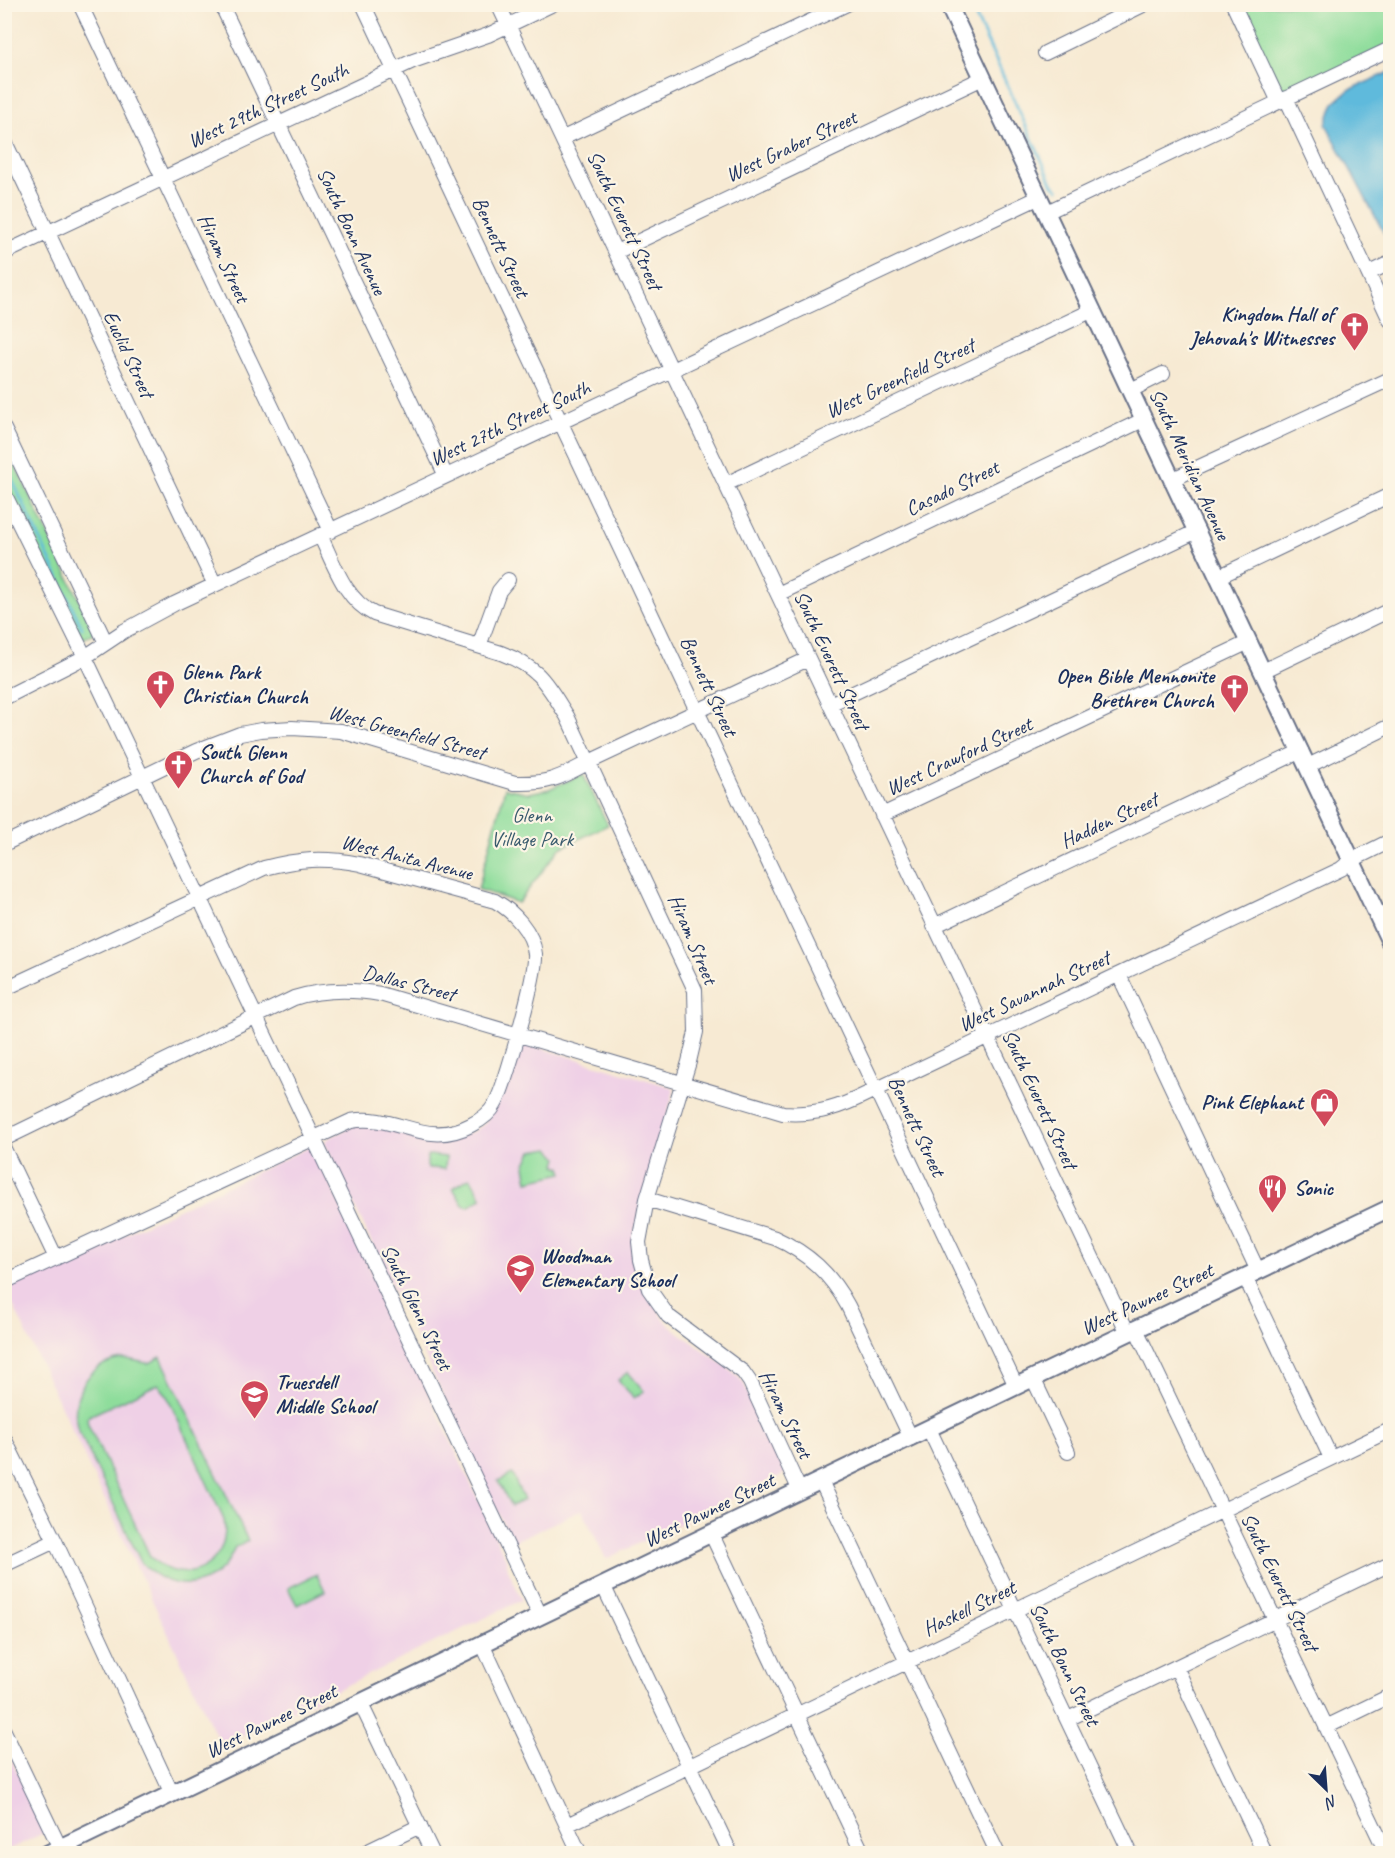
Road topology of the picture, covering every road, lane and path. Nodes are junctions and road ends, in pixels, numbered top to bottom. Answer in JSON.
{"nodes":[{"id":1,"x":80,"y":4,"type":"edge"},
{"id":2,"x":221,"y":4,"type":"edge"},
{"id":3,"x":363,"y":4,"type":"edge"},
{"id":4,"x":498,"y":4,"type":"edge"},
{"id":5,"x":553,"y":4,"type":"edge"},
{"id":6,"x":847,"y":4,"type":"edge"},
{"id":7,"x":948,"y":4,"type":"edge"},
{"id":8,"x":1145,"y":4,"type":"edge"},
{"id":9,"x":1233,"y":4,"type":"edge"},
{"id":10,"x":508,"y":26,"type":"junction"},
{"id":11,"x":1390,"y":49,"type":"edge"},
{"id":12,"x":1045,"y":53,"type":"dead end"},
{"id":13,"x":393,"y":70,"type":"junction"},
{"id":14,"x":983,"y":78,"type":"junction"},
{"id":15,"x":1282,"y":100,"type":"junction"},
{"id":16,"x":278,"y":124,"type":"junction"},
{"id":17,"x":563,"y":138,"type":"junction"},
{"id":18,"x":4,"y":140,"type":"edge"},
{"id":19,"x":163,"y":178,"type":"junction"},
{"id":20,"x":1043,"y":204,"type":"junction"},
{"id":21,"x":48,"y":232,"type":"junction"},
{"id":22,"x":616,"y":252,"type":"junction"},
{"id":23,"x":4,"y":253,"type":"edge"},
{"id":24,"x":1390,"y":263,"type":"edge"},
{"id":25,"x":1369,"y":273,"type":"junction"},
{"id":26,"x":1093,"y":310,"type":"junction"},
{"id":27,"x":1390,"y":320,"type":"edge"},
{"id":28,"x":671,"y":369,"type":"junction"},
{"id":29,"x":1163,"y":374,"type":"dead end"},
{"id":30,"x":1390,"y":379,"type":"edge"},
{"id":31,"x":1131,"y":390,"type":"junction"},
{"id":32,"x":1145,"y":419,"type":"junction"},
{"id":33,"x":561,"y":422,"type":"junction"},
{"id":34,"x":4,"y":429,"type":"edge"},
{"id":35,"x":446,"y":476,"type":"junction"},
{"id":36,"x":1173,"y":480,"type":"junction"},
{"id":37,"x":726,"y":484,"type":"junction"},
{"id":38,"x":4,"y":493,"type":"edge"},
{"id":39,"x":1390,"y":495,"type":"edge"},
{"id":40,"x":1197,"y":531,"type":"junction"},
{"id":41,"x":326,"y":533,"type":"junction"},
{"id":42,"x":1218,"y":577,"type":"junction"},
{"id":43,"x":508,"y":580,"type":"dead end"},
{"id":44,"x":215,"y":585,"type":"junction"},
{"id":45,"x":778,"y":594,"type":"junction"},
{"id":46,"x":1390,"y":610,"type":"edge"},
{"id":47,"x":1249,"y":642,"type":"junction"},
{"id":48,"x":106,"y":643,"type":"junction"},
{"id":49,"x":479,"y":646,"type":"junction"},
{"id":50,"x":85,"y":657,"type":"junction"},
{"id":51,"x":808,"y":659,"type":"junction"},
{"id":52,"x":1263,"y":671,"type":"junction"},
{"id":53,"x":4,"y":698,"type":"edge"},
{"id":54,"x":830,"y":704,"type":"junction"},
{"id":55,"x":697,"y":711,"type":"junction"},
{"id":56,"x":1390,"y":726,"type":"edge"},
{"id":57,"x":1304,"y":759,"type":"junction"},
{"id":58,"x":589,"y":762,"type":"junction"},
{"id":59,"x":142,"y":777,"type":"junction"},
{"id":60,"x":882,"y":815,"type":"junction"},
{"id":61,"x":1390,"y":841,"type":"edge"},
{"id":62,"x":4,"y":844,"type":"edge"},
{"id":63,"x":1352,"y":860,"type":"junction"},
{"id":64,"x":199,"y":897,"type":"junction"},
{"id":65,"x":934,"y":926,"type":"junction"},
{"id":66,"x":1390,"y":942,"type":"edge"},
{"id":67,"x":1119,"y":975,"type":"junction"},
{"id":68,"x":4,"y":989,"type":"edge"},
{"id":69,"x":255,"y":1017,"type":"junction"},
{"id":70,"x":517,"y":1035,"type":"junction"},
{"id":71,"x":987,"y":1036,"type":"junction"},
{"id":72,"x":682,"y":1083,"type":"junction"},
{"id":73,"x":876,"y":1089,"type":"junction"},
{"id":74,"x":312,"y":1137,"type":"junction"},
{"id":75,"x":4,"y":1139,"type":"edge"},
{"id":76,"x":4,"y":1149,"type":"edge"},
{"id":77,"x":647,"y":1199,"type":"junction"},
{"id":78,"x":1390,"y":1208,"type":"edge"},
{"id":79,"x":56,"y":1258,"type":"junction"},
{"id":80,"x":1252,"y":1274,"type":"junction"},
{"id":81,"x":4,"y":1282,"type":"edge"},
{"id":82,"x":1132,"y":1331,"type":"junction"},
{"id":83,"x":1033,"y":1378,"type":"junction"},
{"id":84,"x":1016,"y":1386,"type":"junction"},
{"id":85,"x":928,"y":1429,"type":"junction"},
{"id":86,"x":1390,"y":1430,"type":"edge"},
{"id":87,"x":4,"y":1438,"type":"edge"},
{"id":88,"x":911,"y":1438,"type":"junction"},
{"id":89,"x":1068,"y":1452,"type":"dead end"},
{"id":90,"x":1331,"y":1458,"type":"junction"},
{"id":91,"x":821,"y":1481,"type":"junction"},
{"id":92,"x":800,"y":1491,"type":"junction"},
{"id":93,"x":1222,"y":1510,"type":"junction"},
{"id":94,"x":711,"y":1533,"type":"junction"},
{"id":95,"x":55,"y":1541,"type":"junction"},
{"id":96,"x":1390,"y":1564,"type":"edge"},
{"id":97,"x":4,"y":1565,"type":"edge"},
{"id":98,"x":603,"y":1585,"type":"junction"},
{"id":99,"x":1015,"y":1609,"type":"junction"},
{"id":100,"x":540,"y":1615,"type":"junction"},
{"id":101,"x":1275,"y":1619,"type":"junction"},
{"id":102,"x":482,"y":1643,"type":"junction"},
{"id":103,"x":907,"y":1662,"type":"junction"},
{"id":104,"x":1176,"y":1667,"type":"junction"},
{"id":105,"x":1390,"y":1696,"type":"edge"},
{"id":106,"x":360,"y":1702,"type":"junction"},
{"id":107,"x":797,"y":1715,"type":"junction"},
{"id":108,"x":1068,"y":1719,"type":"junction"},
{"id":109,"x":1326,"y":1727,"type":"junction"},
{"id":110,"x":4,"y":1731,"type":"edge"},
{"id":111,"x":690,"y":1766,"type":"junction"},
{"id":112,"x":172,"y":1794,"type":"junction"},
{"id":113,"x":567,"y":1825,"type":"junction"},
{"id":114,"x":420,"y":1826,"type":"junction"},
{"id":115,"x":1384,"y":1833,"type":"edge"},
{"id":116,"x":53,"y":1851,"type":"edge"},
{"id":117,"x":362,"y":1854,"type":"edge"},
{"id":118,"x":433,"y":1854,"type":"edge"},
{"id":119,"x":580,"y":1854,"type":"edge"},
{"id":120,"x":731,"y":1854,"type":"edge"},
{"id":121,"x":863,"y":1854,"type":"edge"},
{"id":122,"x":998,"y":1854,"type":"edge"},
{"id":123,"x":1131,"y":1854,"type":"edge"},
{"id":124,"x":1265,"y":1854,"type":"edge"},
{"id":125,"x":1387,"y":1854,"type":"edge"}],
"edges":[{"from":1,"to":19,"type":"street","name":"Hiram Street"},
{"from":2,"to":16,"type":"street","name":"South Bonn Avenue"},
{"from":3,"to":13,"type":"street","name":"Bennett Street"},
{"from":4,"to":10,"type":"street","name":"South Everett Street"},
{"from":5,"to":10,"type":"street","name":"West 29th Street South"},
{"from":6,"to":17,"type":"street"},
{"from":7,"to":14,"type":"main road","name":"South Meridian Avenue"},
{"from":8,"to":12,"type":"street"},
{"from":9,"to":15,"type":"street"},
{"from":10,"to":13,"type":"street","name":"West 29th Street South"},
{"from":10,"to":17,"type":"street","name":"South Everett Street"},
{"from":11,"to":15,"type":"street","name":"West 27th Street South"},
{"from":13,"to":16,"type":"street","name":"West 29th Street South"},
{"from":13,"to":33,"type":"street","name":"Bennett Street"},
{"from":14,"to":20,"type":"main road","name":"South Meridian Avenue"},
{"from":14,"to":22,"type":"street","name":"West Graber Street"},
{"from":15,"to":20,"type":"street","name":"West 27th Street South"},
{"from":15,"to":25,"type":"street"},
{"from":16,"to":19,"type":"street","name":"West 29th Street South"},
{"from":16,"to":35,"type":"street","name":"South Bonn Avenue"},
{"from":17,"to":22,"type":"street","name":"South Everett Street"},
{"from":18,"to":21,"type":"street","name":"Euclid Street"},
{"from":19,"to":21,"type":"street","name":"West 29th Street South"},
{"from":19,"to":41,"type":"street","name":"Hiram Street"},
{"from":20,"to":26,"type":"main road","name":"South Meridian Avenue"},
{"from":20,"to":28,"type":"street","name":"West 27th Street South"},
{"from":21,"to":23,"type":"street","name":"West 29th Street South"},
{"from":21,"to":44,"type":"street","name":"Euclid Street"},
{"from":22,"to":28,"type":"street","name":"South Everett Street"},
{"from":24,"to":25,"type":"street"},
{"from":25,"to":27,"type":"street"},
{"from":26,"to":31,"type":"main road","name":"South Meridian Avenue"},
{"from":26,"to":37,"type":"street","name":"West Greenfield Street"},
{"from":28,"to":33,"type":"street","name":"West 27th Street South"},
{"from":28,"to":37,"type":"street","name":"South Everett Street"},
{"from":29,"to":31,"type":"street"},
{"from":30,"to":36,"type":"street"},
{"from":31,"to":32,"type":"main road","name":"South Meridian Avenue"},
{"from":32,"to":36,"type":"main road","name":"South Meridian Avenue"},
{"from":32,"to":45,"type":"street","name":"Casado Street"},
{"from":33,"to":35,"type":"street","name":"West 27th Street South"},
{"from":33,"to":55,"type":"street","name":"Bennett Street"},
{"from":34,"to":48,"type":"street"},
{"from":35,"to":41,"type":"street","name":"West 27th Street South"},
{"from":36,"to":40,"type":"main road","name":"South Meridian Avenue"},
{"from":37,"to":45,"type":"street","name":"South Everett Street"},
{"from":38,"to":50,"type":"street"},
{"from":39,"to":42,"type":"street"},
{"from":40,"to":42,"type":"main road","name":"South Meridian Avenue"},
{"from":40,"to":54,"type":"street"},
{"from":41,"to":44,"type":"street","name":"West 27th Street South"},
{"from":41,"to":49,"type":"street","name":"Hiram Street"},
{"from":42,"to":47,"type":"main road","name":"South Meridian Avenue"},
{"from":43,"to":49,"type":"street"},
{"from":44,"to":48,"type":"street","name":"West 27th Street South"},
{"from":45,"to":51,"type":"street","name":"South Everett Street"},
{"from":46,"to":52,"type":"street"},
{"from":47,"to":52,"type":"main road","name":"South Meridian Avenue"},
{"from":47,"to":60,"type":"street","name":"West Crawford Street"},
{"from":48,"to":50,"type":"street","name":"West 27th Street South"},
{"from":49,"to":58,"type":"street","name":"Hiram Street"},
{"from":50,"to":53,"type":"street","name":"West 27th Street South"},
{"from":50,"to":59,"type":"street"},
{"from":51,"to":54,"type":"street","name":"South Everett Street"},
{"from":51,"to":55,"type":"street","name":"West Greenfield Street"},
{"from":52,"to":57,"type":"main road","name":"South Meridian Avenue"},
{"from":54,"to":60,"type":"street","name":"South Everett Street"},
{"from":55,"to":58,"type":"street","name":"West Greenfield Street"},
{"from":55,"to":73,"type":"street","name":"Bennett Street"},
{"from":56,"to":57,"type":"street","name":"Hadden Street"},
{"from":57,"to":63,"type":"main road","name":"South Meridian Avenue"},
{"from":57,"to":65,"type":"street","name":"Hadden Street"},
{"from":58,"to":59,"type":"street","name":"West Greenfield Street"},
{"from":58,"to":72,"type":"street","name":"Hiram Street"},
{"from":59,"to":62,"type":"street","name":"West Greenfield Street"},
{"from":59,"to":64,"type":"street","name":"South Glenn Street"},
{"from":60,"to":65,"type":"street","name":"South Everett Street"},
{"from":61,"to":63,"type":"street","name":"West Savannah Street"},
{"from":63,"to":66,"type":"main road","name":"South Meridian Avenue"},
{"from":63,"to":67,"type":"street","name":"West Savannah Street"},
{"from":64,"to":68,"type":"street","name":"West Anita Avenue"},
{"from":64,"to":69,"type":"street","name":"South Glenn Street"},
{"from":64,"to":70,"type":"street","name":"West Anita Avenue"},
{"from":65,"to":71,"type":"street","name":"South Everett Street"},
{"from":67,"to":71,"type":"street","name":"West Savannah Street"},
{"from":67,"to":80,"type":"street"},
{"from":69,"to":70,"type":"street","name":"Dallas Street"},
{"from":69,"to":74,"type":"street","name":"South Glenn Street"},
{"from":69,"to":75,"type":"street","name":"Dallas Street"},
{"from":70,"to":72,"type":"street","name":"Dallas Street"},
{"from":70,"to":74,"type":"street"},
{"from":71,"to":73,"type":"street","name":"West Savannah Street"},
{"from":71,"to":82,"type":"street","name":"South Everett Street"},
{"from":72,"to":73,"type":"street","name":"West Savannah Street"},
{"from":72,"to":77,"type":"street","name":"Hiram Street"},
{"from":73,"to":84,"type":"street","name":"Bennett Street"},
{"from":74,"to":79,"type":"street"},
{"from":74,"to":100,"type":"street","name":"South Glenn Street"},
{"from":76,"to":79,"type":"street"},
{"from":77,"to":88,"type":"street"},
{"from":77,"to":92,"type":"street","name":"Hiram Street"},
{"from":78,"to":80,"type":"main road","name":"West Pawnee Street"},
{"from":79,"to":81,"type":"street"},
{"from":80,"to":82,"type":"main road","name":"West Pawnee Street"},
{"from":80,"to":90,"type":"street"},
{"from":82,"to":83,"type":"main road","name":"West Pawnee Street"},
{"from":82,"to":93,"type":"street","name":"South Everett Street"},
{"from":83,"to":84,"type":"main road","name":"West Pawnee Street"},
{"from":83,"to":89,"type":"street"},
{"from":84,"to":85,"type":"main road","name":"West Pawnee Street"},
{"from":85,"to":88,"type":"main road","name":"West Pawnee Street"},
{"from":85,"to":99,"type":"street","name":"South Bonn Street"},
{"from":86,"to":90,"type":"street","name":"Haskell Street"},
{"from":87,"to":95,"type":"street"},
{"from":88,"to":91,"type":"main road","name":"West Pawnee Street"},
{"from":90,"to":93,"type":"street","name":"Haskell Street"},
{"from":91,"to":92,"type":"main road","name":"West Pawnee Street"},
{"from":91,"to":103,"type":"street","name":"Hiram Street"},
{"from":92,"to":94,"type":"main road","name":"West Pawnee Street"},
{"from":93,"to":99,"type":"street","name":"Haskell Street"},
{"from":93,"to":101,"type":"street","name":"South Everett Street"},
{"from":94,"to":98,"type":"main road","name":"West Pawnee Street"},
{"from":94,"to":107,"type":"street"},
{"from":95,"to":97,"type":"street"},
{"from":95,"to":112,"type":"street"},
{"from":96,"to":101,"type":"street"},
{"from":98,"to":100,"type":"main road","name":"West Pawnee Street"},
{"from":98,"to":111,"type":"street"},
{"from":99,"to":103,"type":"street","name":"Haskell Street"},
{"from":99,"to":108,"type":"street","name":"South Bonn Street"},
{"from":100,"to":102,"type":"main road","name":"West Pawnee Street"},
{"from":101,"to":104,"type":"street"},
{"from":101,"to":109,"type":"street","name":"South Everett Street"},
{"from":102,"to":106,"type":"main road","name":"West Pawnee Street"},
{"from":102,"to":113,"type":"street"},
{"from":103,"to":107,"type":"street","name":"Haskell Street"},
{"from":103,"to":122,"type":"street","name":"Hiram Street"},
{"from":104,"to":108,"type":"street"},
{"from":104,"to":124,"type":"street"},
{"from":105,"to":109,"type":"street"},
{"from":106,"to":112,"type":"main road","name":"West Pawnee Street"},
{"from":106,"to":114,"type":"street"},
{"from":107,"to":111,"type":"street","name":"Haskell Street"},
{"from":107,"to":121,"type":"street"},
{"from":108,"to":123,"type":"street","name":"South Bonn Street"},
{"from":109,"to":115,"type":"street","name":"South Everett Street"},
{"from":110,"to":116,"type":"street"},
{"from":111,"to":113,"type":"street","name":"Haskell Street"},
{"from":111,"to":120,"type":"street"},
{"from":112,"to":116,"type":"main road","name":"West Pawnee Street"},
{"from":113,"to":119,"type":"street"},
{"from":114,"to":117,"type":"street"},
{"from":114,"to":118,"type":"street"},
{"from":115,"to":125,"type":"street","name":"South Everett Street"}]}
